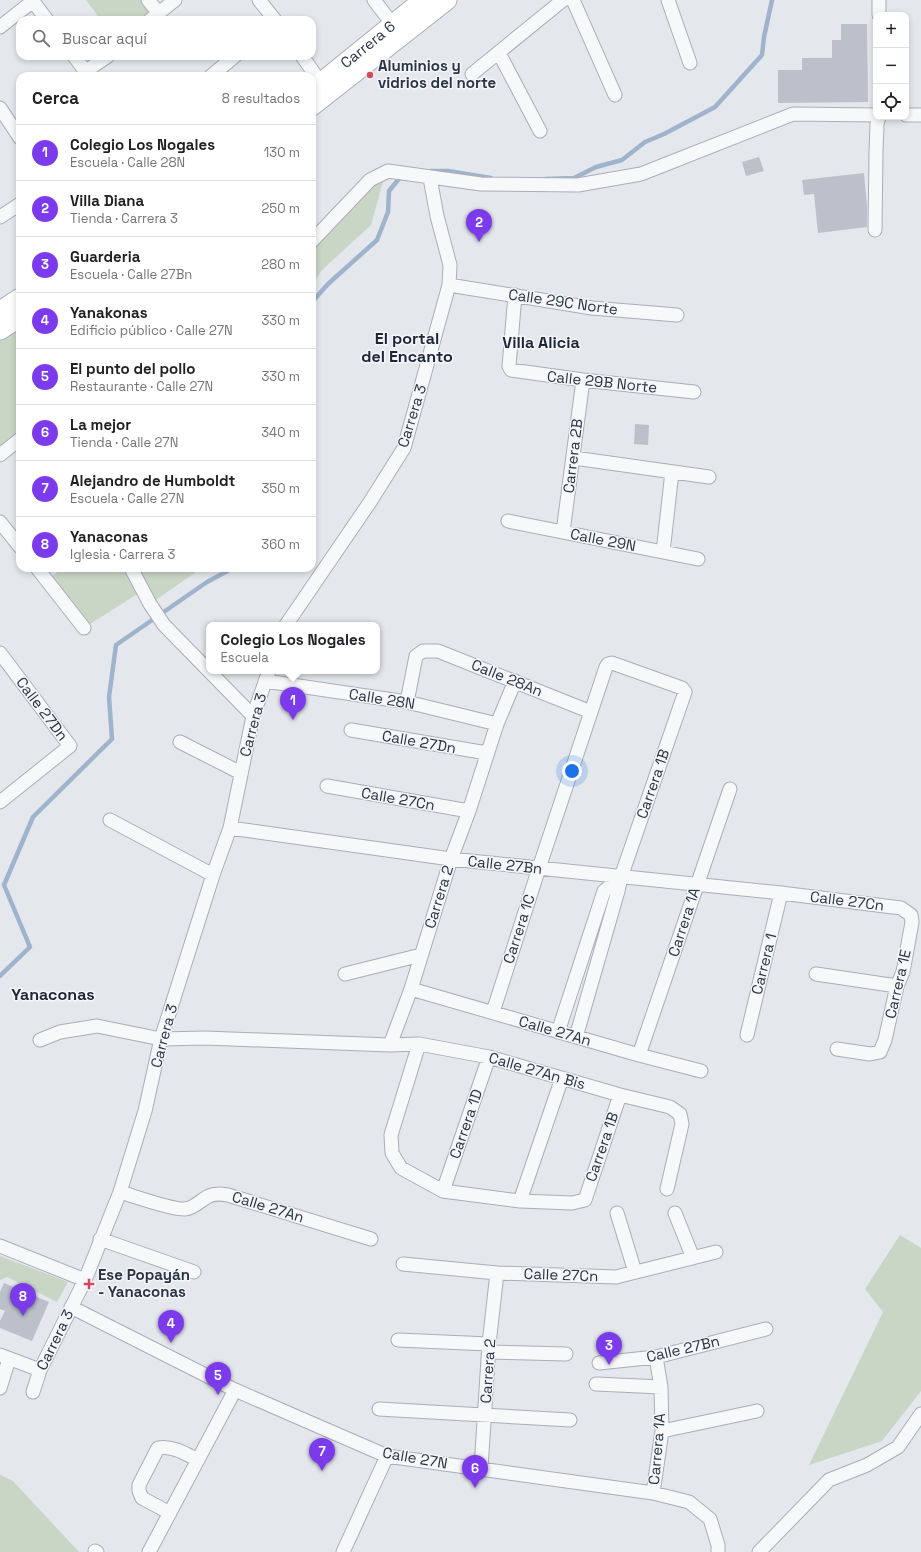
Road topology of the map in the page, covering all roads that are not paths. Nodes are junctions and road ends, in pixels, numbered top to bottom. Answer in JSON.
{"nodes":[{"id":1,"x":148,"y":0,"type":"edge"},
{"id":2,"x":175,"y":0,"type":"edge"},
{"id":3,"x":259,"y":0,"type":"edge"},
{"id":4,"x":374,"y":0,"type":"edge"},
{"id":5,"x":423,"y":0,"type":"edge"},
{"id":6,"x":448,"y":0,"type":"edge"},
{"id":7,"x":563,"y":0,"type":"edge"},
{"id":8,"x":573,"y":0,"type":"edge"},
{"id":9,"x":668,"y":0,"type":"edge"},
{"id":10,"x":879,"y":0,"type":"edge"},
{"id":11,"x":33,"y":1,"type":"edge"},
{"id":12,"x":879,"y":12,"type":"edge"},
{"id":13,"x":44,"y":16,"type":"edge"},
{"id":14,"x":154,"y":16,"type":"edge"},
{"id":15,"x":272,"y":16,"type":"edge"},
{"id":16,"x":0,"y":26,"type":"edge"},
{"id":17,"x":393,"y":26,"type":"junction"},
{"id":18,"x":498,"y":53,"type":"junction"},
{"id":19,"x":77,"y":60,"type":"edge"},
{"id":20,"x":104,"y":60,"type":"edge"},
{"id":21,"x":231,"y":60,"type":"edge"},
{"id":22,"x":304,"y":60,"type":"edge"},
{"id":23,"x":690,"y":63,"type":"dead end"},
{"id":24,"x":86,"y":72,"type":"edge"},
{"id":25,"x":90,"y":72,"type":"edge"},
{"id":26,"x":217,"y":72,"type":"edge"},
{"id":27,"x":310,"y":72,"type":"edge"},
{"id":28,"x":472,"y":74,"type":"dead end"},
{"id":29,"x":317,"y":86,"type":"edge"},
{"id":30,"x":615,"y":95,"type":"dead end"},
{"id":31,"x":316,"y":103,"type":"edge"},
{"id":32,"x":0,"y":108,"type":"edge"},
{"id":33,"x":873,"y":115,"type":"edge"},
{"id":34,"x":909,"y":115,"type":"edge"},
{"id":35,"x":921,"y":115,"type":"edge"},
{"id":36,"x":878,"y":120,"type":"edge"},
{"id":37,"x":540,"y":131,"type":"dead end"},
{"id":38,"x":16,"y":132,"type":"edge"},
{"id":39,"x":427,"y":177,"type":"junction"},
{"id":40,"x":16,"y":207,"type":"edge"},
{"id":41,"x":0,"y":217,"type":"edge"},
{"id":42,"x":875,"y":230,"type":"dead end"},
{"id":43,"x":316,"y":237,"type":"edge"},
{"id":44,"x":449,"y":285,"type":"junction"},
{"id":45,"x":515,"y":295,"type":"junction"},
{"id":46,"x":16,"y":301,"type":"edge"},
{"id":47,"x":0,"y":311,"type":"edge"},
{"id":48,"x":677,"y":315,"type":"dead end"},
{"id":49,"x":16,"y":320,"type":"edge"},
{"id":50,"x":0,"y":330,"type":"edge"},
{"id":51,"x":583,"y":380,"type":"junction"},
{"id":52,"x":694,"y":392,"type":"dead end"},
{"id":53,"x":16,"y":442,"type":"edge"},
{"id":54,"x":0,"y":455,"type":"edge"},
{"id":55,"x":574,"y":458,"type":"junction"},
{"id":56,"x":672,"y":472,"type":"junction"},
{"id":57,"x":710,"y":477,"type":"dead end"},
{"id":58,"x":508,"y":520,"type":"dead end"},
{"id":59,"x":0,"y":522,"type":"edge"},
{"id":60,"x":563,"y":532,"type":"junction"},
{"id":61,"x":16,"y":542,"type":"edge"},
{"id":62,"x":662,"y":552,"type":"junction"},
{"id":63,"x":698,"y":559,"type":"dead end"},
{"id":64,"x":40,"y":572,"type":"edge"},
{"id":65,"x":132,"y":572,"type":"edge"},
{"id":66,"x":288,"y":622,"type":"edge"},
{"id":67,"x":84,"y":628,"type":"dead end"},
{"id":68,"x":0,"y":653,"type":"edge"},
{"id":69,"x":608,"y":664,"type":"joint"},
{"id":70,"x":206,"y":668,"type":"edge"},
{"id":71,"x":211,"y":674,"type":"edge"},
{"id":72,"x":267,"y":676,"type":"edge"},
{"id":73,"x":515,"y":681,"type":"junction"},
{"id":74,"x":406,"y":702,"type":"junction"},
{"id":75,"x":591,"y":712,"type":"junction"},
{"id":76,"x":253,"y":716,"type":"junction"},
{"id":77,"x":497,"y":724,"type":"junction"},
{"id":78,"x":351,"y":730,"type":"dead end"},
{"id":79,"x":180,"y":742,"type":"dead end"},
{"id":80,"x":487,"y":753,"type":"junction"},
{"id":81,"x":241,"y":773,"type":"junction"},
{"id":82,"x":327,"y":786,"type":"dead end"},
{"id":83,"x":730,"y":789,"type":"dead end"},
{"id":84,"x":3,"y":795,"type":"edge"},
{"id":85,"x":469,"y":811,"type":"junction"},
{"id":86,"x":110,"y":820,"type":"dead end"},
{"id":87,"x":230,"y":828,"type":"junction"},
{"id":88,"x":451,"y":859,"type":"junction"},
{"id":89,"x":539,"y":868,"type":"junction"},
{"id":90,"x":214,"y":875,"type":"junction"},
{"id":91,"x":621,"y":877,"type":"junction"},
{"id":92,"x":696,"y":884,"type":"junction"},
{"id":93,"x":781,"y":893,"type":"junction"},
{"id":94,"x":911,"y":915,"type":"joint"},
{"id":95,"x":421,"y":955,"type":"junction"},
{"id":96,"x":345,"y":974,"type":"dead end"},
{"id":97,"x":816,"y":974,"type":"dead end"},
{"id":98,"x":897,"y":986,"type":"junction"},
{"id":99,"x":411,"y":988,"type":"junction"},
{"id":100,"x":493,"y":1012,"type":"junction"},
{"id":101,"x":558,"y":1032,"type":"junction"},
{"id":102,"x":747,"y":1035,"type":"dead end"},
{"id":103,"x":576,"y":1037,"type":"junction"},
{"id":104,"x":40,"y":1040,"type":"dead end"},
{"id":105,"x":161,"y":1040,"type":"junction"},
{"id":106,"x":419,"y":1044,"type":"junction"},
{"id":107,"x":390,"y":1045,"type":"junction"},
{"id":108,"x":837,"y":1049,"type":"dead end"},
{"id":109,"x":639,"y":1055,"type":"junction"},
{"id":110,"x":490,"y":1056,"type":"junction"},
{"id":111,"x":701,"y":1071,"type":"dead end"},
{"id":112,"x":562,"y":1078,"type":"junction"},
{"id":113,"x":620,"y":1095,"type":"junction"},
{"id":114,"x":667,"y":1189,"type":"dead end"},
{"id":115,"x":443,"y":1191,"type":"junction"},
{"id":116,"x":120,"y":1192,"type":"junction"},
{"id":117,"x":520,"y":1201,"type":"junction"},
{"id":118,"x":617,"y":1213,"type":"dead end"},
{"id":119,"x":675,"y":1213,"type":"dead end"},
{"id":120,"x":371,"y":1239,"type":"dead end"},
{"id":121,"x":100,"y":1240,"type":"junction"},
{"id":122,"x":0,"y":1246,"type":"edge"},
{"id":123,"x":716,"y":1252,"type":"dead end"},
{"id":124,"x":693,"y":1258,"type":"junction"},
{"id":125,"x":403,"y":1264,"type":"dead end"},
{"id":126,"x":194,"y":1272,"type":"dead end"},
{"id":127,"x":635,"y":1272,"type":"junction"},
{"id":128,"x":497,"y":1273,"type":"junction"},
{"id":129,"x":85,"y":1280,"type":"junction"},
{"id":130,"x":71,"y":1307,"type":"junction"},
{"id":131,"x":766,"y":1329,"type":"dead end"},
{"id":132,"x":398,"y":1340,"type":"dead end"},
{"id":133,"x":489,"y":1348,"type":"junction"},
{"id":134,"x":566,"y":1354,"type":"dead end"},
{"id":135,"x":4,"y":1357,"type":"edge"},
{"id":136,"x":656,"y":1358,"type":"junction"},
{"id":137,"x":599,"y":1363,"type":"dead end"},
{"id":138,"x":40,"y":1370,"type":"junction"},
{"id":139,"x":596,"y":1384,"type":"dead end"},
{"id":140,"x":661,"y":1387,"type":"junction"},
{"id":141,"x":0,"y":1388,"type":"edge"},
{"id":142,"x":235,"y":1390,"type":"junction"},
{"id":143,"x":33,"y":1392,"type":"dead end"},
{"id":144,"x":379,"y":1409,"type":"dead end"},
{"id":145,"x":757,"y":1411,"type":"dead end"},
{"id":146,"x":921,"y":1414,"type":"edge"},
{"id":147,"x":484,"y":1415,"type":"junction"},
{"id":148,"x":570,"y":1420,"type":"dead end"},
{"id":149,"x":662,"y":1431,"type":"junction"},
{"id":150,"x":387,"y":1456,"type":"junction"},
{"id":151,"x":198,"y":1460,"type":"junction"},
{"id":152,"x":481,"y":1468,"type":"junction"},
{"id":153,"x":653,"y":1494,"type":"junction"},
{"id":154,"x":170,"y":1513,"type":"junction"},
{"id":155,"x":149,"y":1552,"type":"edge"},
{"id":156,"x":343,"y":1552,"type":"edge"},
{"id":157,"x":718,"y":1552,"type":"edge"},
{"id":158,"x":759,"y":1552,"type":"edge"}],
"edges":[{"from":1,"to":14,"type":"street"},
{"from":2,"to":14,"type":"street"},
{"from":3,"to":15,"type":"street"},
{"from":4,"to":17,"type":"street"},
{"from":5,"to":17,"type":"main road","name":"Carrera 6"},
{"from":6,"to":31,"type":"main road","name":"Carrera 6"},
{"from":7,"to":18,"type":"street"},
{"from":8,"to":30,"type":"street"},
{"from":9,"to":23,"type":"street"},
{"from":10,"to":12,"type":"street"},
{"from":11,"to":13,"type":"street"},
{"from":11,"to":16,"type":"street"},
{"from":17,"to":29,"type":"main road","name":"Carrera 6"},
{"from":18,"to":28,"type":"street"},
{"from":18,"to":37,"type":"street"},
{"from":19,"to":24,"type":"street"},
{"from":20,"to":25,"type":"street"},
{"from":21,"to":26,"type":"street"},
{"from":22,"to":27,"type":"street"},
{"from":32,"to":38,"type":"street"},
{"from":33,"to":39,"type":"street"},
{"from":34,"to":35,"type":"street"},
{"from":36,"to":42,"type":"street"},
{"from":39,"to":43,"type":"street"},
{"from":39,"to":44,"type":"street","name":"Carrera 3"},
{"from":40,"to":41,"type":"street"},
{"from":44,"to":45,"type":"street","name":"Calle 29C Norte"},
{"from":44,"to":66,"type":"street","name":"Carrera 3"},
{"from":45,"to":48,"type":"street","name":"Calle 29C Norte"},
{"from":45,"to":51,"type":"street","name":"Calle 29B Norte"},
{"from":46,"to":47,"type":"main road"},
{"from":49,"to":50,"type":"main road"},
{"from":51,"to":52,"type":"street","name":"Calle 29B Norte"},
{"from":51,"to":55,"type":"street","name":"Carrera 2B"},
{"from":53,"to":54,"type":"street"},
{"from":55,"to":56,"type":"street"},
{"from":55,"to":60,"type":"street","name":"Carrera 2B"},
{"from":56,"to":57,"type":"street"},
{"from":56,"to":62,"type":"street"},
{"from":58,"to":60,"type":"street","name":"Calle 29N"},
{"from":59,"to":61,"type":"street"},
{"from":60,"to":62,"type":"street","name":"Calle 29N"},
{"from":62,"to":63,"type":"street","name":"Calle 29N"},
{"from":64,"to":67,"type":"street"},
{"from":65,"to":70,"type":"street"},
{"from":68,"to":84,"type":"street","name":"Calle 27Dn"},
{"from":69,"to":75,"type":"street","name":"Carrera 1C"},
{"from":69,"to":91,"type":"street","name":"Carrera 1B"},
{"from":71,"to":76,"type":"street"},
{"from":72,"to":74,"type":"street","name":"Calle 28N"},
{"from":72,"to":76,"type":"street","name":"Carrera 3"},
{"from":73,"to":74,"type":"street","name":"Calle 28An"},
{"from":73,"to":75,"type":"street","name":"Calle 28An"},
{"from":73,"to":77,"type":"street","name":"Carrera 2"},
{"from":74,"to":77,"type":"street","name":"Calle 28N"},
{"from":75,"to":89,"type":"street","name":"Carrera 1C"},
{"from":76,"to":81,"type":"street","name":"Carrera 3"},
{"from":77,"to":80,"type":"street","name":"Carrera 2"},
{"from":78,"to":80,"type":"street","name":"Calle 27Dn"},
{"from":79,"to":81,"type":"street"},
{"from":80,"to":85,"type":"street","name":"Carrera 2"},
{"from":81,"to":87,"type":"street","name":"Carrera 3"},
{"from":82,"to":85,"type":"street","name":"Calle 27Cn"},
{"from":83,"to":92,"type":"street","name":"Carrera 1A"},
{"from":85,"to":88,"type":"street","name":"Carrera 2"},
{"from":86,"to":90,"type":"street"},
{"from":87,"to":88,"type":"street","name":"Calle 27Bn"},
{"from":87,"to":90,"type":"street","name":"Carrera 3"},
{"from":88,"to":89,"type":"street","name":"Calle 27Bn"},
{"from":88,"to":95,"type":"street","name":"Carrera 2"},
{"from":89,"to":91,"type":"street","name":"Calle 27Bn"},
{"from":89,"to":100,"type":"street","name":"Carrera 1C"},
{"from":90,"to":105,"type":"street","name":"Carrera 3"},
{"from":91,"to":92,"type":"street","name":"Calle 27Bn"},
{"from":91,"to":101,"type":"street"},
{"from":91,"to":103,"type":"street","name":"Carrera 1B"},
{"from":92,"to":93,"type":"street","name":"Calle 27Bn"},
{"from":92,"to":109,"type":"street","name":"Carrera 1A"},
{"from":93,"to":94,"type":"street","name":"Calle 27Cn"},
{"from":93,"to":102,"type":"street","name":"Carrera 1"},
{"from":94,"to":98,"type":"street","name":"Carrera 1E"},
{"from":95,"to":96,"type":"street"},
{"from":95,"to":99,"type":"street","name":"Carrera 2"},
{"from":97,"to":98,"type":"street"},
{"from":98,"to":108,"type":"street","name":"Carrera 1E"},
{"from":99,"to":100,"type":"street","name":"Calle 27An"},
{"from":99,"to":107,"type":"street","name":"Carrera 2"},
{"from":100,"to":101,"type":"street","name":"Calle 27An"},
{"from":101,"to":103,"type":"street","name":"Calle 27An"},
{"from":103,"to":109,"type":"street","name":"Calle 27An"},
{"from":104,"to":105,"type":"street"},
{"from":105,"to":107,"type":"street"},
{"from":105,"to":116,"type":"street","name":"Carrera 3"},
{"from":106,"to":107,"type":"street","name":"Calle 27An Bis"},
{"from":106,"to":110,"type":"street","name":"Calle 27An Bis"},
{"from":106,"to":115,"type":"street"},
{"from":109,"to":111,"type":"street","name":"Calle 27An"},
{"from":110,"to":112,"type":"street","name":"Calle 27An Bis"},
{"from":110,"to":115,"type":"street","name":"Carrera 1D"},
{"from":112,"to":113,"type":"street","name":"Calle 27An Bis"},
{"from":112,"to":117,"type":"street"},
{"from":113,"to":114,"type":"street","name":"Calle 27An Bis"},
{"from":113,"to":117,"type":"street","name":"Carrera 1B"},
{"from":115,"to":117,"type":"street"},
{"from":116,"to":120,"type":"street","name":"Calle 27An"},
{"from":116,"to":121,"type":"street","name":"Carrera 3"},
{"from":118,"to":127,"type":"street"},
{"from":119,"to":124,"type":"street"},
{"from":121,"to":126,"type":"street"},
{"from":121,"to":129,"type":"street","name":"Carrera 3"},
{"from":122,"to":129,"type":"street"},
{"from":123,"to":124,"type":"street","name":"Calle 27Cn"},
{"from":124,"to":127,"type":"street","name":"Calle 27Cn"},
{"from":125,"to":128,"type":"street","name":"Calle 27Cn"},
{"from":127,"to":128,"type":"street","name":"Calle 27Cn"},
{"from":128,"to":133,"type":"street","name":"Carrera 2"},
{"from":129,"to":130,"type":"street","name":"Carrera 3"},
{"from":130,"to":138,"type":"street","name":"Carrera 3"},
{"from":130,"to":142,"type":"street","name":"Calle 27N"},
{"from":131,"to":136,"type":"street","name":"Calle 27Bn"},
{"from":132,"to":133,"type":"street"},
{"from":133,"to":134,"type":"street"},
{"from":133,"to":147,"type":"street","name":"Carrera 2"},
{"from":135,"to":138,"type":"street"},
{"from":135,"to":141,"type":"street"},
{"from":136,"to":137,"type":"street","name":"Calle 27Bn"},
{"from":136,"to":140,"type":"street","name":"Carrera 1A"},
{"from":138,"to":143,"type":"street","name":"Carrera 3"},
{"from":139,"to":140,"type":"street"},
{"from":140,"to":149,"type":"street","name":"Carrera 1A"},
{"from":142,"to":150,"type":"street","name":"Calle 27N"},
{"from":142,"to":151,"type":"street"},
{"from":144,"to":147,"type":"street"},
{"from":145,"to":149,"type":"street"},
{"from":146,"to":158,"type":"street"},
{"from":147,"to":148,"type":"street"},
{"from":147,"to":152,"type":"street","name":"Carrera 2"},
{"from":149,"to":153,"type":"street","name":"Carrera 1A"},
{"from":150,"to":152,"type":"street","name":"Calle 27N"},
{"from":150,"to":156,"type":"street"},
{"from":151,"to":154,"type":"street"},
{"from":151,"to":154,"type":"street"},
{"from":152,"to":153,"type":"street","name":"Calle 27N"},
{"from":153,"to":157,"type":"street","name":"Calle 27N"},
{"from":154,"to":155,"type":"street"}]}
